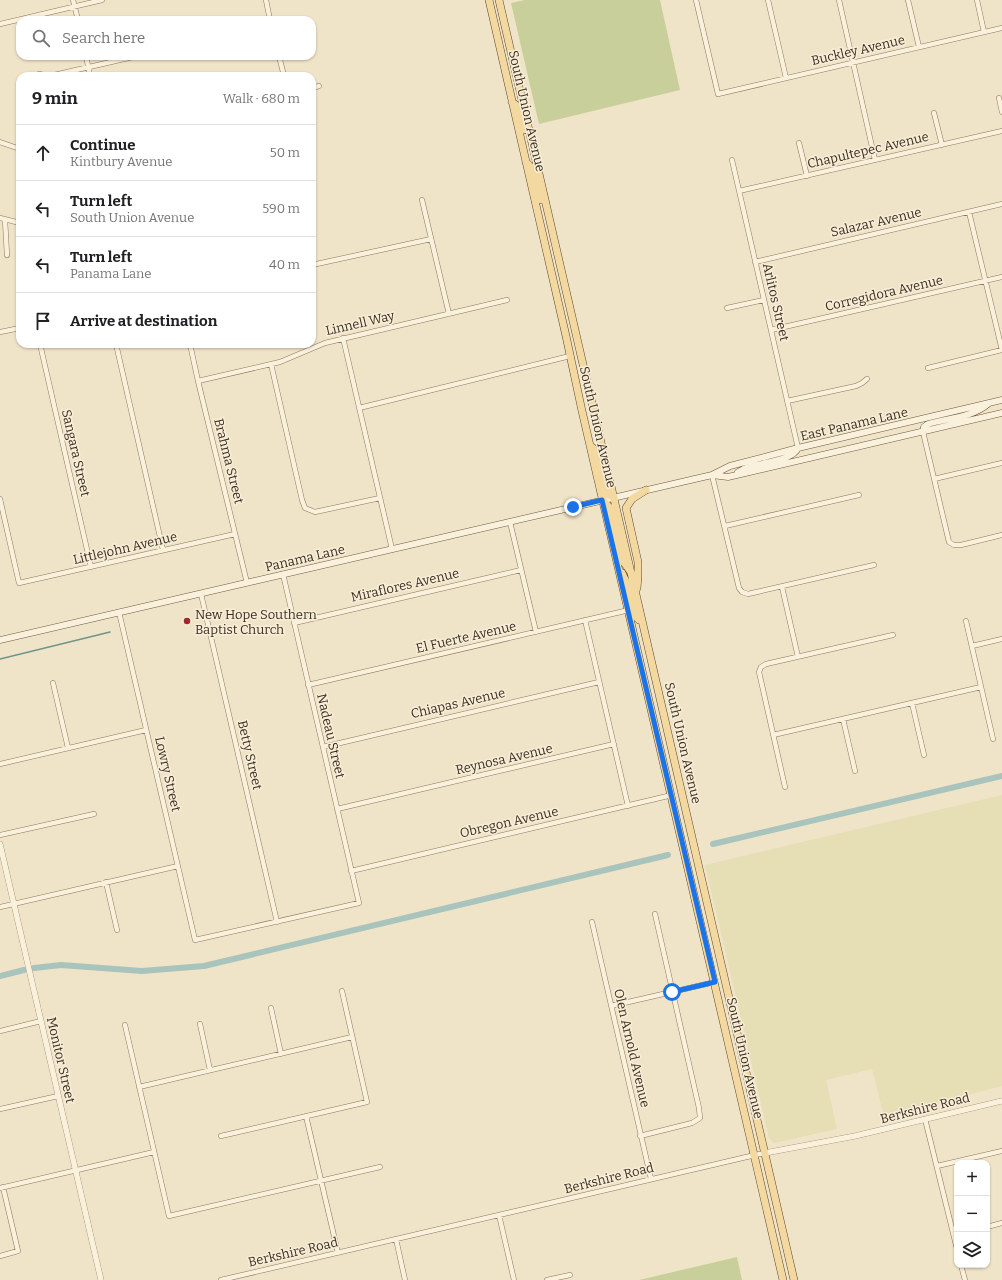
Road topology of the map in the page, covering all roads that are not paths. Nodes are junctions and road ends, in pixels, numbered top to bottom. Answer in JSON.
{"nodes":[{"id":1,"x":73,"y":0,"type":"edge"},
{"id":2,"x":102,"y":0,"type":"edge"},
{"id":3,"x":266,"y":0,"type":"edge"},
{"id":4,"x":489,"y":0,"type":"edge"},
{"id":5,"x":499,"y":0,"type":"edge"},
{"id":6,"x":696,"y":0,"type":"edge"},
{"id":7,"x":768,"y":0,"type":"edge"},
{"id":8,"x":839,"y":0,"type":"edge"},
{"id":9,"x":908,"y":0,"type":"edge"},
{"id":10,"x":977,"y":0,"type":"edge"},
{"id":11,"x":75,"y":6,"type":"junction"},
{"id":12,"x":33,"y":16,"type":"edge"},
{"id":13,"x":77,"y":16,"type":"edge"},
{"id":14,"x":269,"y":16,"type":"edge"},
{"id":15,"x":16,"y":20,"type":"edge"},
{"id":16,"x":0,"y":24,"type":"edge"},
{"id":17,"x":1002,"y":28,"type":"edge"},
{"id":18,"x":984,"y":32,"type":"junction"},
{"id":19,"x":919,"y":47,"type":"junction"},
{"id":20,"x":87,"y":60,"type":"edge"},
{"id":21,"x":119,"y":60,"type":"edge"},
{"id":22,"x":280,"y":60,"type":"edge"},
{"id":23,"x":854,"y":62,"type":"junction"},
{"id":24,"x":88,"y":67,"type":"junction"},
{"id":25,"x":67,"y":72,"type":"edge"},
{"id":26,"x":89,"y":72,"type":"edge"},
{"id":27,"x":283,"y":72,"type":"edge"},
{"id":28,"x":786,"y":78,"type":"junction"},
{"id":29,"x":319,"y":86,"type":"dead end"},
{"id":30,"x":316,"y":87,"type":"edge"},
{"id":31,"x":999,"y":98,"type":"dead end"},
{"id":32,"x":512,"y":102,"type":"junction"},
{"id":33,"x":1002,"y":112,"type":"edge"},
{"id":34,"x":934,"y":113,"type":"dead end"},
{"id":35,"x":1002,"y":131,"type":"edge"},
{"id":36,"x":0,"y":142,"type":"edge"},
{"id":37,"x":799,"y":143,"type":"dead end"},
{"id":38,"x":942,"y":145,"type":"junction"},
{"id":39,"x":533,"y":146,"type":"junction"},
{"id":40,"x":16,"y":148,"type":"edge"},
{"id":41,"x":732,"y":160,"type":"dead end"},
{"id":42,"x":876,"y":160,"type":"junction"},
{"id":43,"x":526,"y":162,"type":"junction"},
{"id":44,"x":807,"y":176,"type":"junction"},
{"id":45,"x":739,"y":191,"type":"junction"},
{"id":46,"x":422,"y":200,"type":"dead end"},
{"id":47,"x":1002,"y":204,"type":"edge"},
{"id":48,"x":969,"y":212,"type":"junction"},
{"id":49,"x":549,"y":215,"type":"junction"},
{"id":50,"x":2,"y":219,"type":"edge"},
{"id":51,"x":16,"y":222,"type":"edge"},
{"id":52,"x":432,"y":239,"type":"junction"},
{"id":53,"x":7,"y":255,"type":"dead end"},
{"id":54,"x":755,"y":262,"type":"junction"},
{"id":55,"x":316,"y":264,"type":"edge"},
{"id":56,"x":1002,"y":277,"type":"edge"},
{"id":57,"x":985,"y":281,"type":"junction"},
{"id":58,"x":507,"y":300,"type":"dead end"},
{"id":59,"x":764,"y":300,"type":"junction"},
{"id":60,"x":727,"y":308,"type":"dead end"},
{"id":61,"x":449,"y":314,"type":"junction"},
{"id":62,"x":16,"y":329,"type":"edge"},
{"id":63,"x":771,"y":330,"type":"junction"},
{"id":64,"x":0,"y":332,"type":"edge"},
{"id":65,"x":343,"y":338,"type":"junction"},
{"id":66,"x":316,"y":346,"type":"edge"},
{"id":67,"x":41,"y":348,"type":"edge"},
{"id":68,"x":117,"y":348,"type":"edge"},
{"id":69,"x":191,"y":348,"type":"edge"},
{"id":70,"x":312,"y":348,"type":"edge"},
{"id":71,"x":1002,"y":350,"type":"edge"},
{"id":72,"x":570,"y":356,"type":"junction"},
{"id":73,"x":271,"y":364,"type":"junction"},
{"id":74,"x":928,"y":368,"type":"dead end"},
{"id":75,"x":868,"y":379,"type":"dead end"},
{"id":76,"x":198,"y":381,"type":"junction"},
{"id":77,"x":1002,"y":400,"type":"edge"},
{"id":78,"x":788,"y":401,"type":"junction"},
{"id":79,"x":989,"y":403,"type":"junction"},
{"id":80,"x":359,"y":408,"type":"junction"},
{"id":81,"x":1002,"y":413,"type":"edge"},
{"id":82,"x":923,"y":432,"type":"junction"},
{"id":83,"x":588,"y":439,"type":"junction"},
{"id":84,"x":798,"y":448,"type":"junction"},
{"id":85,"x":1002,"y":463,"type":"edge"},
{"id":86,"x":712,"y":475,"type":"junction"},
{"id":87,"x":731,"y":476,"type":"junction"},
{"id":88,"x":934,"y":479,"type":"junction"},
{"id":89,"x":646,"y":490,"type":"junction"},
{"id":90,"x":859,"y":495,"type":"dead end"},
{"id":91,"x":380,"y":498,"type":"junction"},
{"id":92,"x":614,"y":498,"type":"junction"},
{"id":93,"x":0,"y":499,"type":"edge"},
{"id":94,"x":602,"y":500,"type":"junction"},
{"id":95,"x":510,"y":522,"type":"junction"},
{"id":96,"x":725,"y":526,"type":"junction"},
{"id":97,"x":235,"y":534,"type":"junction"},
{"id":98,"x":1002,"y":535,"type":"edge"},
{"id":99,"x":392,"y":549,"type":"junction"},
{"id":100,"x":163,"y":550,"type":"junction"},
{"id":101,"x":874,"y":565,"type":"dead end"},
{"id":102,"x":91,"y":567,"type":"junction"},
{"id":103,"x":618,"y":568,"type":"junction"},
{"id":104,"x":521,"y":570,"type":"junction"},
{"id":105,"x":632,"y":573,"type":"junction"},
{"id":106,"x":283,"y":574,"type":"junction"},
{"id":107,"x":247,"y":583,"type":"junction"},
{"id":108,"x":782,"y":587,"type":"junction"},
{"id":109,"x":636,"y":592,"type":"junction"},
{"id":110,"x":201,"y":594,"type":"junction"},
{"id":111,"x":629,"y":610,"type":"junction"},
{"id":112,"x":119,"y":612,"type":"junction"},
{"id":113,"x":585,"y":620,"type":"junction"},
{"id":114,"x":642,"y":620,"type":"junction"},
{"id":115,"x":966,"y":621,"type":"dead end"},
{"id":116,"x":294,"y":623,"type":"junction"},
{"id":117,"x":536,"y":632,"type":"junction"},
{"id":118,"x":893,"y":635,"type":"dead end"},
{"id":119,"x":1002,"y":639,"type":"edge"},
{"id":120,"x":0,"y":640,"type":"edge"},
{"id":121,"x":972,"y":646,"type":"junction"},
{"id":122,"x":798,"y":657,"type":"junction"},
{"id":123,"x":599,"y":682,"type":"junction"},
{"id":124,"x":53,"y":683,"type":"dead end"},
{"id":125,"x":308,"y":685,"type":"junction"},
{"id":126,"x":981,"y":687,"type":"junction"},
{"id":127,"x":912,"y":703,"type":"junction"},
{"id":128,"x":843,"y":719,"type":"junction"},
{"id":129,"x":146,"y":730,"type":"junction"},
{"id":130,"x":773,"y":735,"type":"junction"},
{"id":131,"x":994,"y":739,"type":"dead end"},
{"id":132,"x":614,"y":744,"type":"junction"},
{"id":133,"x":323,"y":747,"type":"junction"},
{"id":134,"x":68,"y":748,"type":"junction"},
{"id":135,"x":924,"y":755,"type":"dead end"},
{"id":136,"x":0,"y":764,"type":"edge"},
{"id":137,"x":855,"y":771,"type":"dead end"},
{"id":138,"x":785,"y":787,"type":"dead end"},
{"id":139,"x":672,"y":796,"type":"junction"},
{"id":140,"x":628,"y":806,"type":"junction"},
{"id":141,"x":337,"y":809,"type":"junction"},
{"id":142,"x":94,"y":814,"type":"dead end"},
{"id":143,"x":0,"y":835,"type":"edge"},
{"id":144,"x":0,"y":844,"type":"edge"},
{"id":145,"x":178,"y":866,"type":"junction"},
{"id":146,"x":351,"y":871,"type":"junction"},
{"id":147,"x":106,"y":882,"type":"junction"},
{"id":148,"x":14,"y":904,"type":"junction"},
{"id":149,"x":0,"y":907,"type":"edge"},
{"id":150,"x":655,"y":914,"type":"dead end"},
{"id":151,"x":277,"y":922,"type":"junction"},
{"id":152,"x":592,"y":922,"type":"dead end"},
{"id":153,"x":117,"y":930,"type":"dead end"},
{"id":154,"x":715,"y":982,"type":"junction"},
{"id":155,"x":342,"y":991,"type":"dead end"},
{"id":156,"x":672,"y":992,"type":"junction"},
{"id":157,"x":611,"y":1006,"type":"junction"},
{"id":158,"x":271,"y":1008,"type":"dead end"},
{"id":159,"x":41,"y":1021,"type":"junction"},
{"id":160,"x":200,"y":1024,"type":"dead end"},
{"id":161,"x":125,"y":1025,"type":"dead end"},
{"id":162,"x":0,"y":1031,"type":"edge"},
{"id":163,"x":352,"y":1037,"type":"junction"},
{"id":164,"x":281,"y":1054,"type":"junction"},
{"id":165,"x":210,"y":1070,"type":"junction"},
{"id":166,"x":139,"y":1087,"type":"junction"},
{"id":167,"x":58,"y":1096,"type":"junction"},
{"id":168,"x":1002,"y":1101,"type":"edge"},
{"id":169,"x":0,"y":1109,"type":"edge"},
{"id":170,"x":306,"y":1116,"type":"junction"},
{"id":171,"x":925,"y":1119,"type":"junction"},
{"id":172,"x":221,"y":1136,"type":"dead end"},
{"id":173,"x":640,"y":1136,"type":"junction"},
{"id":174,"x":1002,"y":1151,"type":"edge"},
{"id":175,"x":154,"y":1152,"type":"junction"},
{"id":176,"x":765,"y":1153,"type":"junction"},
{"id":177,"x":755,"y":1155,"type":"junction"},
{"id":178,"x":937,"y":1166,"type":"junction"},
{"id":179,"x":380,"y":1167,"type":"dead end"},
{"id":180,"x":75,"y":1170,"type":"junction"},
{"id":181,"x":651,"y":1179,"type":"junction"},
{"id":182,"x":321,"y":1181,"type":"junction"},
{"id":183,"x":2,"y":1187,"type":"edge"},
{"id":184,"x":499,"y":1215,"type":"junction"},
{"id":185,"x":1002,"y":1223,"type":"edge"},
{"id":186,"x":990,"y":1226,"type":"edge"},
{"id":187,"x":954,"y":1232,"type":"edge"},
{"id":188,"x":396,"y":1239,"type":"junction"},
{"id":189,"x":338,"y":1253,"type":"junction"},
{"id":190,"x":0,"y":1256,"type":"edge"},
{"id":191,"x":962,"y":1268,"type":"edge"},
{"id":192,"x":570,"y":1275,"type":"dead end"},
{"id":193,"x":101,"y":1280,"type":"edge"},
{"id":194,"x":221,"y":1280,"type":"edge"},
{"id":195,"x":405,"y":1280,"type":"edge"},
{"id":196,"x":514,"y":1280,"type":"edge"},
{"id":197,"x":547,"y":1280,"type":"edge"},
{"id":198,"x":783,"y":1280,"type":"edge"},
{"id":199,"x":794,"y":1280,"type":"edge"},
{"id":200,"x":965,"y":1280,"type":"edge"}],
"edges":[{"from":1,"to":11,"type":"street"},
{"from":2,"to":11,"type":"street"},
{"from":3,"to":14,"type":"street"},
{"from":4,"to":32,"type":"main road","name":"South Union Avenue"},
{"from":5,"to":39,"type":"main road","name":"South Union Avenue"},
{"from":6,"to":28,"type":"street","name":"Buckley Avenue"},
{"from":7,"to":28,"type":"street"},
{"from":8,"to":23,"type":"street"},
{"from":9,"to":19,"type":"street"},
{"from":10,"to":18,"type":"street"},
{"from":11,"to":12,"type":"street"},
{"from":11,"to":13,"type":"street"},
{"from":15,"to":16,"type":"street"},
{"from":17,"to":18,"type":"street","name":"Buckley Avenue"},
{"from":18,"to":19,"type":"street","name":"Buckley Avenue"},
{"from":19,"to":23,"type":"street","name":"Buckley Avenue"},
{"from":20,"to":24,"type":"street"},
{"from":21,"to":24,"type":"street"},
{"from":22,"to":27,"type":"street"},
{"from":23,"to":28,"type":"street","name":"Buckley Avenue"},
{"from":23,"to":42,"type":"street"},
{"from":24,"to":25,"type":"street"},
{"from":24,"to":26,"type":"street"},
{"from":29,"to":30,"type":"street"},
{"from":31,"to":33,"type":"street"},
{"from":32,"to":39,"type":"main road"},
{"from":32,"to":43,"type":"main road","name":"South Union Avenue"},
{"from":34,"to":38,"type":"street"},
{"from":35,"to":38,"type":"street","name":"Chapultepec Avenue"},
{"from":36,"to":40,"type":"street"},
{"from":37,"to":44,"type":"street"},
{"from":38,"to":42,"type":"street","name":"Chapultepec Avenue"},
{"from":39,"to":49,"type":"main road","name":"South Union Avenue"},
{"from":41,"to":45,"type":"street","name":"Arlitos Street"},
{"from":42,"to":44,"type":"street","name":"Chapultepec Avenue"},
{"from":43,"to":49,"type":"main road"},
{"from":43,"to":72,"type":"main road","name":"South Union Avenue"},
{"from":44,"to":45,"type":"street","name":"Chapultepec Avenue"},
{"from":45,"to":54,"type":"street","name":"Arlitos Street"},
{"from":46,"to":52,"type":"street"},
{"from":47,"to":48,"type":"street","name":"Salazar Avenue"},
{"from":48,"to":54,"type":"street","name":"Salazar Avenue"},
{"from":48,"to":57,"type":"street"},
{"from":49,"to":92,"type":"main road","name":"South Union Avenue"},
{"from":50,"to":51,"type":"street"},
{"from":50,"to":53,"type":"street"},
{"from":52,"to":55,"type":"street"},
{"from":52,"to":61,"type":"street"},
{"from":54,"to":59,"type":"street","name":"Arlitos Street"},
{"from":56,"to":57,"type":"street","name":"Corregidora Avenue"},
{"from":57,"to":63,"type":"street","name":"Corregidora Avenue"},
{"from":57,"to":71,"type":"street"},
{"from":58,"to":61,"type":"street","name":"Linnell Way"},
{"from":59,"to":60,"type":"street"},
{"from":59,"to":63,"type":"street","name":"Arlitos Street"},
{"from":61,"to":65,"type":"street","name":"Linnell Way"},
{"from":62,"to":64,"type":"street"},
{"from":63,"to":78,"type":"street","name":"Arlitos Street"},
{"from":65,"to":66,"type":"street","name":"Linnell Way"},
{"from":65,"to":80,"type":"street"},
{"from":67,"to":102,"type":"street","name":"Sangara Street"},
{"from":68,"to":100,"type":"street"},
{"from":69,"to":76,"type":"street","name":"Brahma Street"},
{"from":70,"to":73,"type":"street","name":"Linnell Way"},
{"from":71,"to":74,"type":"street"},
{"from":72,"to":80,"type":"street"},
{"from":72,"to":83,"type":"main road","name":"South Union Avenue"},
{"from":73,"to":76,"type":"street","name":"Linnell Way"},
{"from":73,"to":91,"type":"street"},
{"from":75,"to":78,"type":"street"},
{"from":76,"to":97,"type":"street","name":"Brahma Street"},
{"from":77,"to":79,"type":"main road","name":"East Panama Lane"},
{"from":78,"to":84,"type":"street","name":"Arlitos Street"},
{"from":79,"to":82,"type":"main road"},
{"from":79,"to":84,"type":"main road","name":"East Panama Lane"},
{"from":80,"to":91,"type":"street"},
{"from":81,"to":82,"type":"main road","name":"East Panama Lane"},
{"from":82,"to":87,"type":"main road","name":"East Panama Lane"},
{"from":82,"to":88,"type":"street"},
{"from":83,"to":92,"type":"main road"},
{"from":83,"to":94,"type":"main road","name":"South Union Avenue"},
{"from":84,"to":86,"type":"main road","name":"East Panama Lane"},
{"from":84,"to":87,"type":"main road"},
{"from":85,"to":88,"type":"street"},
{"from":86,"to":87,"type":"main road","name":"East Panama Lane"},
{"from":86,"to":89,"type":"main road","name":"East Panama Lane"},
{"from":86,"to":96,"type":"street"},
{"from":88,"to":98,"type":"street"},
{"from":89,"to":92,"type":"main road","name":"East Panama Lane"},
{"from":89,"to":109,"type":"main road"},
{"from":90,"to":96,"type":"street"},
{"from":91,"to":99,"type":"street"},
{"from":92,"to":94,"type":"main road","name":"Panama Lane"},
{"from":92,"to":105,"type":"main road","name":"South Union Avenue"},
{"from":93,"to":102,"type":"street","name":"Littlejohn Avenue"},
{"from":94,"to":95,"type":"main road","name":"Panama Lane"},
{"from":94,"to":103,"type":"main road","name":"South Union Avenue"},
{"from":94,"to":105,"type":"main road"},
{"from":95,"to":99,"type":"main road","name":"Panama Lane"},
{"from":95,"to":104,"type":"street"},
{"from":96,"to":108,"type":"street"},
{"from":97,"to":100,"type":"street","name":"Littlejohn Avenue"},
{"from":97,"to":107,"type":"street","name":"Brahma Street"},
{"from":99,"to":106,"type":"main road","name":"Panama Lane"},
{"from":100,"to":102,"type":"street","name":"Littlejohn Avenue"},
{"from":101,"to":108,"type":"street"},
{"from":103,"to":111,"type":"main road","name":"South Union Avenue"},
{"from":103,"to":114,"type":"main road"},
{"from":104,"to":116,"type":"street","name":"Miraflores Avenue"},
{"from":104,"to":117,"type":"street"},
{"from":105,"to":109,"type":"main road","name":"South Union Avenue"},
{"from":106,"to":107,"type":"main road","name":"Panama Lane"},
{"from":106,"to":116,"type":"street","name":"Nadeau Street"},
{"from":107,"to":110,"type":"main road","name":"Panama Lane"},
{"from":108,"to":122,"type":"street"},
{"from":109,"to":114,"type":"main road","name":"South Union Avenue"},
{"from":110,"to":112,"type":"main road","name":"Panama Lane"},
{"from":110,"to":151,"type":"street","name":"Betty Street"},
{"from":111,"to":113,"type":"street","name":"El Fuerte Avenue"},
{"from":111,"to":139,"type":"main road","name":"South Union Avenue"},
{"from":112,"to":120,"type":"main road","name":"Panama Lane"},
{"from":112,"to":129,"type":"street","name":"Lowry Street"},
{"from":113,"to":117,"type":"street","name":"El Fuerte Avenue"},
{"from":113,"to":123,"type":"street"},
{"from":114,"to":176,"type":"main road","name":"South Union Avenue"},
{"from":115,"to":121,"type":"street"},
{"from":116,"to":125,"type":"street","name":"Nadeau Street"},
{"from":117,"to":125,"type":"street","name":"El Fuerte Avenue"},
{"from":118,"to":122,"type":"street"},
{"from":119,"to":121,"type":"street"},
{"from":121,"to":126,"type":"street"},
{"from":122,"to":130,"type":"street"},
{"from":123,"to":132,"type":"street"},
{"from":123,"to":133,"type":"street","name":"Chiapas Avenue"},
{"from":124,"to":134,"type":"street"},
{"from":125,"to":133,"type":"street","name":"Nadeau Street"},
{"from":126,"to":127,"type":"street"},
{"from":126,"to":131,"type":"street"},
{"from":127,"to":128,"type":"street"},
{"from":127,"to":135,"type":"street"},
{"from":128,"to":130,"type":"street"},
{"from":128,"to":137,"type":"street"},
{"from":129,"to":134,"type":"street"},
{"from":129,"to":145,"type":"street","name":"Lowry Street"},
{"from":130,"to":138,"type":"street"},
{"from":132,"to":140,"type":"street"},
{"from":132,"to":141,"type":"street","name":"Reynosa Avenue"},
{"from":133,"to":141,"type":"street","name":"Nadeau Street"},
{"from":134,"to":136,"type":"street"},
{"from":139,"to":140,"type":"street","name":"Obregon Avenue"},
{"from":139,"to":154,"type":"main road","name":"South Union Avenue"},
{"from":140,"to":146,"type":"street","name":"Obregon Avenue"},
{"from":141,"to":146,"type":"street","name":"Nadeau Street"},
{"from":142,"to":143,"type":"street"},
{"from":144,"to":148,"type":"street","name":"Monitor Street"},
{"from":145,"to":147,"type":"street"},
{"from":145,"to":151,"type":"street","name":"Lowry Street"},
{"from":146,"to":151,"type":"street","name":"Nadeau Street"},
{"from":147,"to":148,"type":"street"},
{"from":147,"to":153,"type":"street"},
{"from":148,"to":149,"type":"street"},
{"from":148,"to":159,"type":"street","name":"Monitor Street"},
{"from":150,"to":156,"type":"street"},
{"from":152,"to":157,"type":"street","name":"Olen Arnold Avenue"},
{"from":154,"to":156,"type":"street"},
{"from":154,"to":177,"type":"main road","name":"South Union Avenue"},
{"from":155,"to":163,"type":"street"},
{"from":156,"to":157,"type":"street"},
{"from":156,"to":173,"type":"street"},
{"from":157,"to":173,"type":"street","name":"Olen Arnold Avenue"},
{"from":158,"to":164,"type":"street"},
{"from":159,"to":162,"type":"street"},
{"from":159,"to":167,"type":"street","name":"Monitor Street"},
{"from":160,"to":165,"type":"street"},
{"from":161,"to":166,"type":"street"},
{"from":163,"to":164,"type":"street"},
{"from":163,"to":170,"type":"street"},
{"from":164,"to":165,"type":"street"},
{"from":165,"to":166,"type":"street"},
{"from":166,"to":175,"type":"street"},
{"from":167,"to":169,"type":"street"},
{"from":167,"to":180,"type":"street","name":"Monitor Street"},
{"from":168,"to":171,"type":"street","name":"Berkshire Road"},
{"from":170,"to":172,"type":"street"},
{"from":170,"to":182,"type":"street"},
{"from":171,"to":176,"type":"street","name":"Berkshire Road"},
{"from":171,"to":178,"type":"street"},
{"from":173,"to":181,"type":"street","name":"Olen Arnold Avenue"},
{"from":174,"to":178,"type":"street"},
{"from":175,"to":180,"type":"street"},
{"from":175,"to":182,"type":"street"},
{"from":176,"to":177,"type":"street","name":"Berkshire Road"},
{"from":176,"to":199,"type":"main road","name":"South Union Avenue"},
{"from":177,"to":181,"type":"street","name":"Berkshire Road"},
{"from":177,"to":198,"type":"main road","name":"South Union Avenue"},
{"from":178,"to":187,"type":"street"},
{"from":179,"to":182,"type":"street"},
{"from":180,"to":183,"type":"street"},
{"from":180,"to":193,"type":"street","name":"Monitor Street"},
{"from":181,"to":184,"type":"street","name":"Berkshire Road"},
{"from":182,"to":189,"type":"street"},
{"from":183,"to":190,"type":"street"},
{"from":184,"to":188,"type":"street","name":"Berkshire Road"},
{"from":184,"to":196,"type":"street"},
{"from":185,"to":186,"type":"street"},
{"from":188,"to":189,"type":"street","name":"Berkshire Road"},
{"from":188,"to":195,"type":"street"},
{"from":189,"to":194,"type":"street","name":"Berkshire Road"},
{"from":191,"to":200,"type":"street"},
{"from":192,"to":197,"type":"street"}]}
